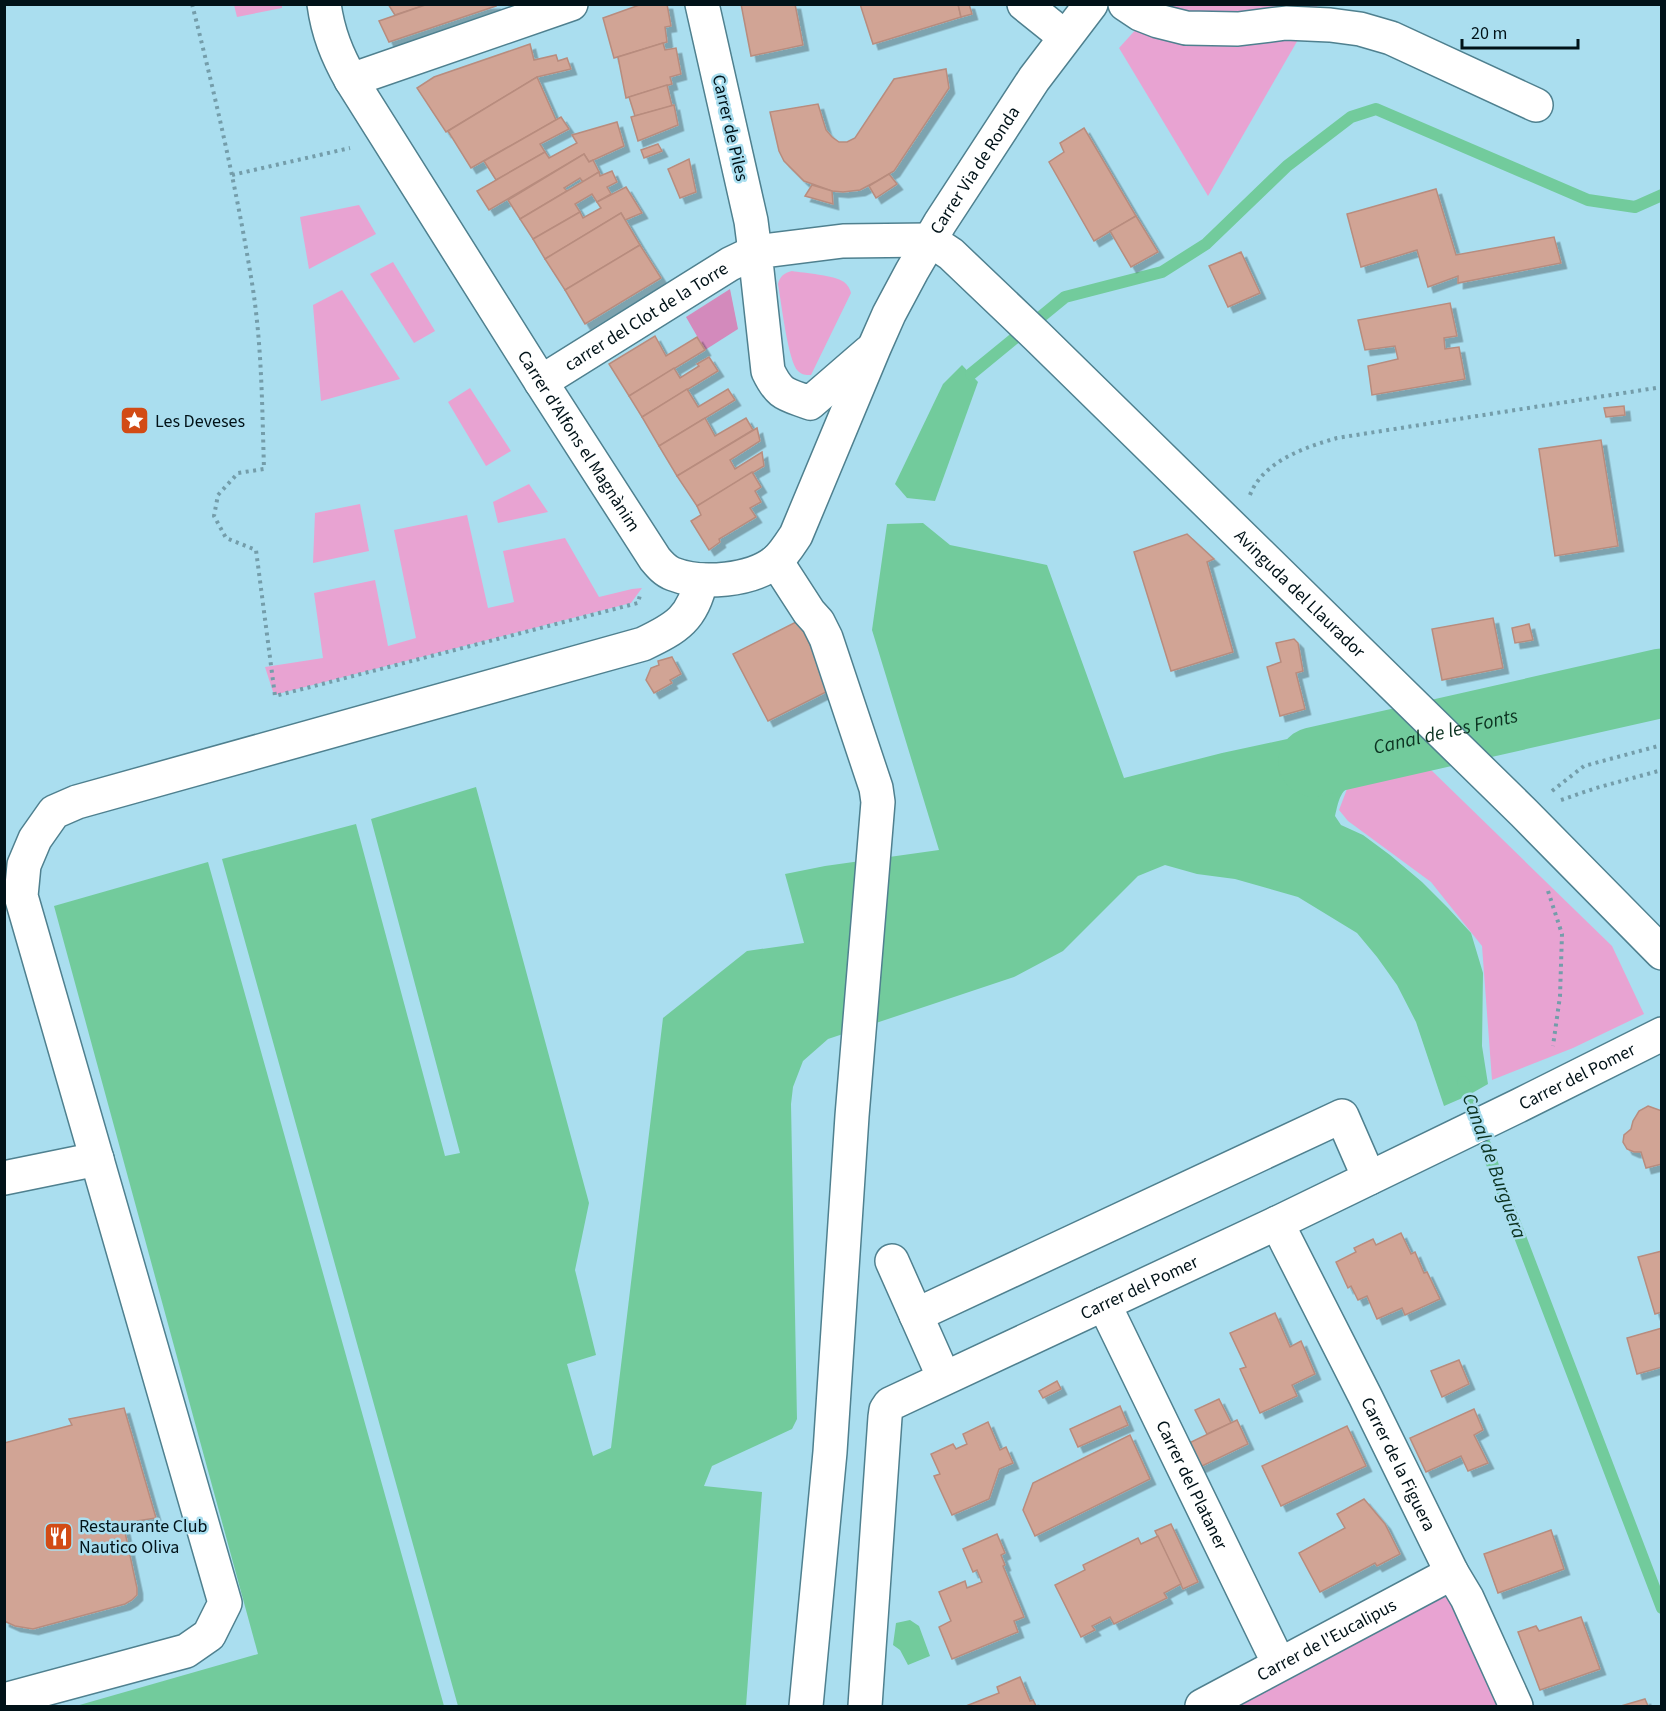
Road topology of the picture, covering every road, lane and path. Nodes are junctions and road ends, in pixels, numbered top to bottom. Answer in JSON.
{"nodes":[{"id":1,"x":192,"y":4,"type":"edge"},
{"id":2,"x":324,"y":4,"type":"edge"},
{"id":3,"x":571,"y":4,"type":"edge"},
{"id":4,"x":702,"y":4,"type":"edge"},
{"id":5,"x":1024,"y":4,"type":"edge"},
{"id":6,"x":1091,"y":4,"type":"edge"},
{"id":7,"x":1125,"y":4,"type":"edge"},
{"id":8,"x":1065,"y":37,"type":"junction"},
{"id":9,"x":351,"y":80,"type":"junction"},
{"id":10,"x":1536,"y":105,"type":"dead end"},
{"id":11,"x":352,"y":148,"type":"dead end"},
{"id":12,"x":232,"y":176,"type":"junction"},
{"id":13,"x":930,"y":240,"type":"junction"},
{"id":14,"x":755,"y":252,"type":"junction"},
{"id":15,"x":874,"y":348,"type":"junction"},
{"id":16,"x":541,"y":382,"type":"junction"},
{"id":17,"x":1662,"y":387,"type":"edge"},
{"id":18,"x":1236,"y":532,"type":"junction"},
{"id":19,"x":776,"y":561,"type":"junction"},
{"id":20,"x":701,"y":580,"type":"junction"},
{"id":21,"x":642,"y":588,"type":"dead end"},
{"id":22,"x":1662,"y":745,"type":"edge"},
{"id":23,"x":1662,"y":770,"type":"edge"},
{"id":24,"x":1524,"y":813,"type":"junction"},
{"id":25,"x":1548,"y":890,"type":"dead end"},
{"id":26,"x":1662,"y":953,"type":"edge"},
{"id":27,"x":1662,"y":1034,"type":"edge"},
{"id":28,"x":1533,"y":1098,"type":"junction"},
{"id":29,"x":97,"y":1159,"type":"junction"},
{"id":30,"x":4,"y":1178,"type":"edge"},
{"id":31,"x":1370,"y":1178,"type":"junction"},
{"id":32,"x":1277,"y":1223,"type":"junction"},
{"id":33,"x":892,"y":1261,"type":"dead end"},
{"id":34,"x":1104,"y":1304,"type":"junction"},
{"id":35,"x":916,"y":1315,"type":"junction"},
{"id":36,"x":944,"y":1378,"type":"junction"},
{"id":37,"x":1452,"y":1574,"type":"junction"},
{"id":38,"x":1280,"y":1664,"type":"junction"},
{"id":39,"x":4,"y":1700,"type":"edge"},
{"id":40,"x":807,"y":1707,"type":"edge"},
{"id":41,"x":865,"y":1707,"type":"edge"},
{"id":42,"x":1202,"y":1707,"type":"edge"},
{"id":43,"x":1516,"y":1707,"type":"edge"}],
"edges":[{"from":1,"to":12,"type":"path"},
{"from":2,"to":9,"type":"street","name":"Carrer d'Alfons el Magnànim"},
{"from":3,"to":9,"type":"street"},
{"from":4,"to":14,"type":"street","name":"Carrer de Piles"},
{"from":5,"to":8,"type":"street"},
{"from":6,"to":8,"type":"street","name":"Carrer Via de Ronda"},
{"from":7,"to":10,"type":"street"},
{"from":8,"to":13,"type":"street","name":"Carrer Via de Ronda"},
{"from":9,"to":16,"type":"street","name":"Carrer d'Alfons el Magnànim"},
{"from":11,"to":12,"type":"path"},
{"from":12,"to":21,"type":"path"},
{"from":13,"to":14,"type":"street"},
{"from":13,"to":15,"type":"street","name":"Carrer Via de Ronda"},
{"from":13,"to":18,"type":"street","name":"Avinguda del Llaurador"},
{"from":14,"to":15,"type":"street","name":"Carrer de Piles"},
{"from":14,"to":16,"type":"street","name":"carrer del Clot de la Torre"},
{"from":15,"to":19,"type":"street","name":"Carrer d'Alfons el Magnànim"},
{"from":16,"to":20,"type":"street","name":"Carrer d'Alfons el Magnànim"},
{"from":17,"to":18,"type":"path"},
{"from":18,"to":24,"type":"street","name":"Avinguda del Llaurador"},
{"from":19,"to":20,"type":"street","name":"Carrer d'Alfons el Magnànim"},
{"from":19,"to":40,"type":"street"},
{"from":20,"to":29,"type":"street"},
{"from":22,"to":24,"type":"path"},
{"from":23,"to":24,"type":"path"},
{"from":24,"to":26,"type":"street","name":"Avinguda del Llaurador"},
{"from":25,"to":28,"type":"path"},
{"from":27,"to":28,"type":"street","name":"Carrer del Pomer"},
{"from":28,"to":31,"type":"street","name":"Carrer del Pomer"},
{"from":29,"to":30,"type":"street"},
{"from":29,"to":39,"type":"street"},
{"from":31,"to":32,"type":"street","name":"Carrer del Pomer"},
{"from":31,"to":35,"type":"street"},
{"from":32,"to":34,"type":"street","name":"Carrer del Pomer"},
{"from":32,"to":37,"type":"street","name":"Carrer de la Figuera"},
{"from":33,"to":35,"type":"street"},
{"from":34,"to":36,"type":"street","name":"Carrer del Pomer"},
{"from":34,"to":38,"type":"street","name":"Carrer del Plataner"},
{"from":35,"to":36,"type":"street"},
{"from":36,"to":41,"type":"street","name":"Carrer del Pomer"},
{"from":37,"to":38,"type":"street","name":"Carrer de l'Eucalipus"},
{"from":37,"to":43,"type":"street","name":"Carrer de la Figuera"},
{"from":38,"to":42,"type":"street","name":"Carrer de l'Eucalipus"}]}
